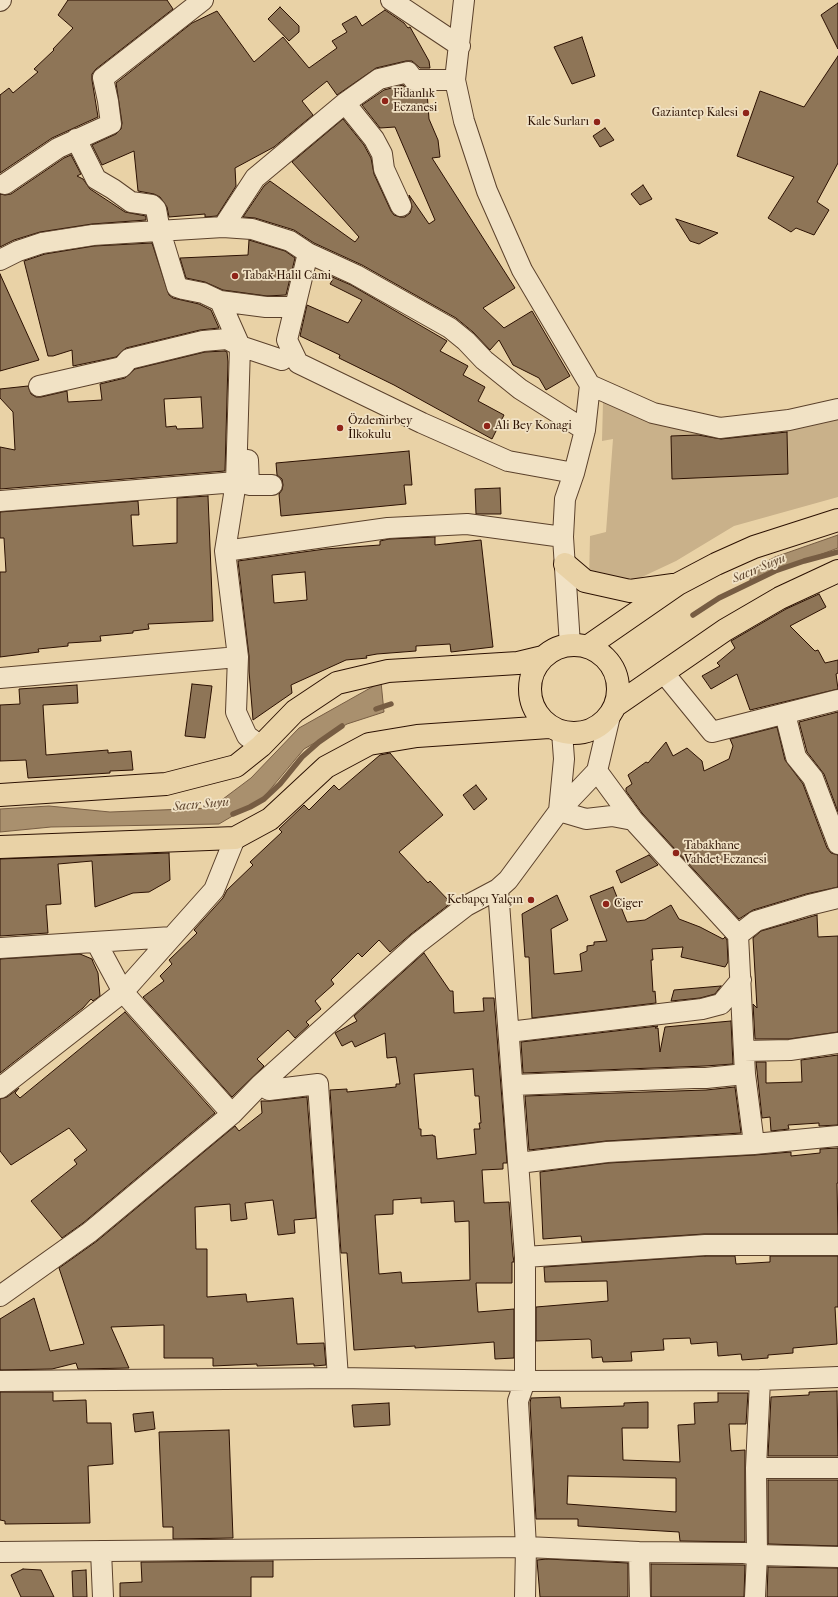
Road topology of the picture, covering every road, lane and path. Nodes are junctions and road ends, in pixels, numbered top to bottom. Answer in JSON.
{"nodes":[{"id":1,"x":203,"y":0,"type":"edge"},
{"id":2,"x":391,"y":0,"type":"edge"},
{"id":3,"x":464,"y":0,"type":"edge"},
{"id":4,"x":460,"y":46,"type":"junction"},
{"id":5,"x":455,"y":80,"type":"junction"},
{"id":6,"x":345,"y":102,"type":"junction"},
{"id":7,"x":76,"y":138,"type":"junction"},
{"id":8,"x":5,"y":184,"type":"dead end"},
{"id":9,"x":401,"y":206,"type":"dead end"},
{"id":10,"x":223,"y":227,"type":"junction"},
{"id":11,"x":160,"y":231,"type":"junction"},
{"id":12,"x":308,"y":253,"type":"junction"},
{"id":13,"x":0,"y":260,"type":"edge"},
{"id":14,"x":220,"y":301,"type":"junction"},
{"id":15,"x":294,"y":307,"type":"junction"},
{"id":16,"x":240,"y":346,"type":"junction"},
{"id":17,"x":282,"y":360,"type":"dead end"},
{"id":18,"x":590,"y":385,"type":"junction"},
{"id":19,"x":39,"y":386,"type":"dead end"},
{"id":20,"x":838,"y":409,"type":"edge"},
{"id":21,"x":585,"y":430,"type":"junction"},
{"id":22,"x":574,"y":474,"type":"junction"},
{"id":23,"x":236,"y":482,"type":"junction"},
{"id":24,"x":272,"y":485,"type":"dead end"},
{"id":25,"x":0,"y":501,"type":"edge"},
{"id":26,"x":838,"y":520,"type":"edge"},
{"id":27,"x":564,"y":537,"type":"junction"},
{"id":28,"x":225,"y":551,"type":"junction"},
{"id":29,"x":565,"y":564,"type":"junction"},
{"id":30,"x":838,"y":572,"type":"edge"},
{"id":31,"x":678,"y":584,"type":"junction"},
{"id":32,"x":579,"y":646,"type":"junction"},
{"id":33,"x":238,"y":657,"type":"junction"},
{"id":34,"x":543,"y":657,"type":"junction"},
{"id":35,"x":663,"y":672,"type":"junction"},
{"id":36,"x":0,"y":678,"type":"edge"},
{"id":37,"x":838,"y":700,"type":"edge"},
{"id":38,"x":612,"y":711,"type":"junction"},
{"id":39,"x":785,"y":714,"type":"junction"},
{"id":40,"x":556,"y":730,"type":"junction"},
{"id":41,"x":261,"y":746,"type":"junction"},
{"id":42,"x":597,"y":771,"type":"junction"},
{"id":43,"x":0,"y":795,"type":"edge"},
{"id":44,"x":559,"y":811,"type":"junction"},
{"id":45,"x":633,"y":820,"type":"junction"},
{"id":46,"x":235,"y":838,"type":"junction"},
{"id":47,"x":838,"y":844,"type":"edge"},
{"id":48,"x":0,"y":847,"type":"edge"},
{"id":49,"x":498,"y":889,"type":"junction"},
{"id":50,"x":838,"y":898,"type":"edge"},
{"id":51,"x":738,"y":935,"type":"junction"},
{"id":52,"x":172,"y":937,"type":"junction"},
{"id":53,"x":96,"y":942,"type":"junction"},
{"id":54,"x":0,"y":948,"type":"edge"},
{"id":55,"x":741,"y":980,"type":"junction"},
{"id":56,"x":123,"y":992,"type":"junction"},
{"id":57,"x":509,"y":1032,"type":"junction"},
{"id":58,"x":838,"y":1043,"type":"edge"},
{"id":59,"x":744,"y":1051,"type":"junction"},
{"id":60,"x":745,"y":1074,"type":"junction"},
{"id":61,"x":260,"y":1084,"type":"junction"},
{"id":62,"x":513,"y":1085,"type":"junction"},
{"id":63,"x":0,"y":1088,"type":"edge"},
{"id":64,"x":232,"y":1114,"type":"junction"},
{"id":65,"x":838,"y":1136,"type":"edge"},
{"id":66,"x":754,"y":1144,"type":"junction"},
{"id":67,"x":519,"y":1163,"type":"junction"},
{"id":68,"x":838,"y":1245,"type":"edge"},
{"id":69,"x":525,"y":1257,"type":"junction"},
{"id":70,"x":0,"y":1296,"type":"edge"},
{"id":71,"x":838,"y":1377,"type":"edge"},
{"id":72,"x":338,"y":1378,"type":"junction"},
{"id":73,"x":760,"y":1380,"type":"junction"},
{"id":74,"x":0,"y":1381,"type":"edge"},
{"id":75,"x":525,"y":1381,"type":"junction"},
{"id":76,"x":756,"y":1468,"type":"junction"},
{"id":77,"x":838,"y":1468,"type":"edge"},
{"id":78,"x":526,"y":1547,"type":"junction"},
{"id":79,"x":101,"y":1551,"type":"junction"},
{"id":80,"x":0,"y":1552,"type":"edge"},
{"id":81,"x":639,"y":1552,"type":"junction"},
{"id":82,"x":756,"y":1555,"type":"junction"},
{"id":83,"x":838,"y":1557,"type":"edge"},
{"id":84,"x":103,"y":1597,"type":"edge"},
{"id":85,"x":525,"y":1597,"type":"edge"},
{"id":86,"x":640,"y":1597,"type":"edge"},
{"id":87,"x":755,"y":1597,"type":"edge"}],
"edges":[{"from":1,"to":7,"type":"street"},
{"from":2,"to":4,"type":"street"},
{"from":3,"to":4,"type":"street"},
{"from":4,"to":5,"type":"street"},
{"from":5,"to":6,"type":"street"},
{"from":5,"to":18,"type":"street"},
{"from":6,"to":9,"type":"street"},
{"from":6,"to":10,"type":"street"},
{"from":7,"to":8,"type":"street"},
{"from":7,"to":11,"type":"street"},
{"from":10,"to":11,"type":"street"},
{"from":10,"to":12,"type":"street"},
{"from":11,"to":13,"type":"street"},
{"from":11,"to":14,"type":"street"},
{"from":12,"to":15,"type":"street"},
{"from":12,"to":21,"type":"street"},
{"from":14,"to":15,"type":"street"},
{"from":14,"to":16,"type":"street"},
{"from":15,"to":22,"type":"street"},
{"from":16,"to":17,"type":"street"},
{"from":16,"to":19,"type":"street"},
{"from":16,"to":23,"type":"street"},
{"from":16,"to":24,"type":"street"},
{"from":18,"to":20,"type":"street"},
{"from":18,"to":21,"type":"street"},
{"from":21,"to":22,"type":"street"},
{"from":22,"to":27,"type":"street"},
{"from":23,"to":25,"type":"street"},
{"from":23,"to":28,"type":"street"},
{"from":26,"to":31,"type":"main road"},
{"from":27,"to":28,"type":"street"},
{"from":27,"to":29,"type":"street"},
{"from":28,"to":33,"type":"street"},
{"from":29,"to":31,"type":"main road"},
{"from":29,"to":32,"type":"street"},
{"from":30,"to":35,"type":"main road"},
{"from":31,"to":32,"type":"main road"},
{"from":32,"to":34,"type":"main road"},
{"from":32,"to":38,"type":"main road"},
{"from":33,"to":36,"type":"street"},
{"from":33,"to":41,"type":"street"},
{"from":34,"to":40,"type":"main road"},
{"from":34,"to":41,"type":"main road"},
{"from":35,"to":38,"type":"main road"},
{"from":35,"to":39,"type":"street"},
{"from":37,"to":39,"type":"street"},
{"from":38,"to":40,"type":"main road"},
{"from":38,"to":42,"type":"street"},
{"from":39,"to":47,"type":"street"},
{"from":40,"to":44,"type":"street"},
{"from":40,"to":46,"type":"main road"},
{"from":41,"to":43,"type":"main road"},
{"from":42,"to":44,"type":"street"},
{"from":42,"to":45,"type":"street"},
{"from":44,"to":45,"type":"street"},
{"from":44,"to":49,"type":"street"},
{"from":45,"to":51,"type":"street"},
{"from":46,"to":48,"type":"main road"},
{"from":46,"to":52,"type":"street"},
{"from":49,"to":57,"type":"street"},
{"from":49,"to":61,"type":"street"},
{"from":50,"to":51,"type":"street"},
{"from":51,"to":55,"type":"street"},
{"from":52,"to":53,"type":"street"},
{"from":52,"to":56,"type":"street"},
{"from":53,"to":54,"type":"street"},
{"from":53,"to":56,"type":"street"},
{"from":55,"to":57,"type":"street"},
{"from":55,"to":59,"type":"street"},
{"from":56,"to":63,"type":"street"},
{"from":56,"to":64,"type":"street"},
{"from":57,"to":62,"type":"street"},
{"from":58,"to":59,"type":"street"},
{"from":59,"to":60,"type":"street"},
{"from":60,"to":62,"type":"street"},
{"from":60,"to":66,"type":"street"},
{"from":61,"to":64,"type":"street"},
{"from":61,"to":72,"type":"street"},
{"from":62,"to":67,"type":"street"},
{"from":64,"to":70,"type":"street"},
{"from":65,"to":66,"type":"street"},
{"from":66,"to":67,"type":"street"},
{"from":67,"to":69,"type":"street"},
{"from":68,"to":69,"type":"street"},
{"from":69,"to":75,"type":"street"},
{"from":71,"to":73,"type":"street"},
{"from":72,"to":74,"type":"street"},
{"from":72,"to":75,"type":"street"},
{"from":73,"to":75,"type":"street"},
{"from":73,"to":76,"type":"street"},
{"from":75,"to":78,"type":"street"},
{"from":76,"to":77,"type":"street"},
{"from":76,"to":82,"type":"street"},
{"from":78,"to":79,"type":"street"},
{"from":78,"to":81,"type":"street"},
{"from":78,"to":85,"type":"street"},
{"from":79,"to":80,"type":"street"},
{"from":79,"to":84,"type":"street"},
{"from":81,"to":82,"type":"street"},
{"from":81,"to":86,"type":"street"},
{"from":82,"to":83,"type":"street"},
{"from":82,"to":87,"type":"street"}]}
